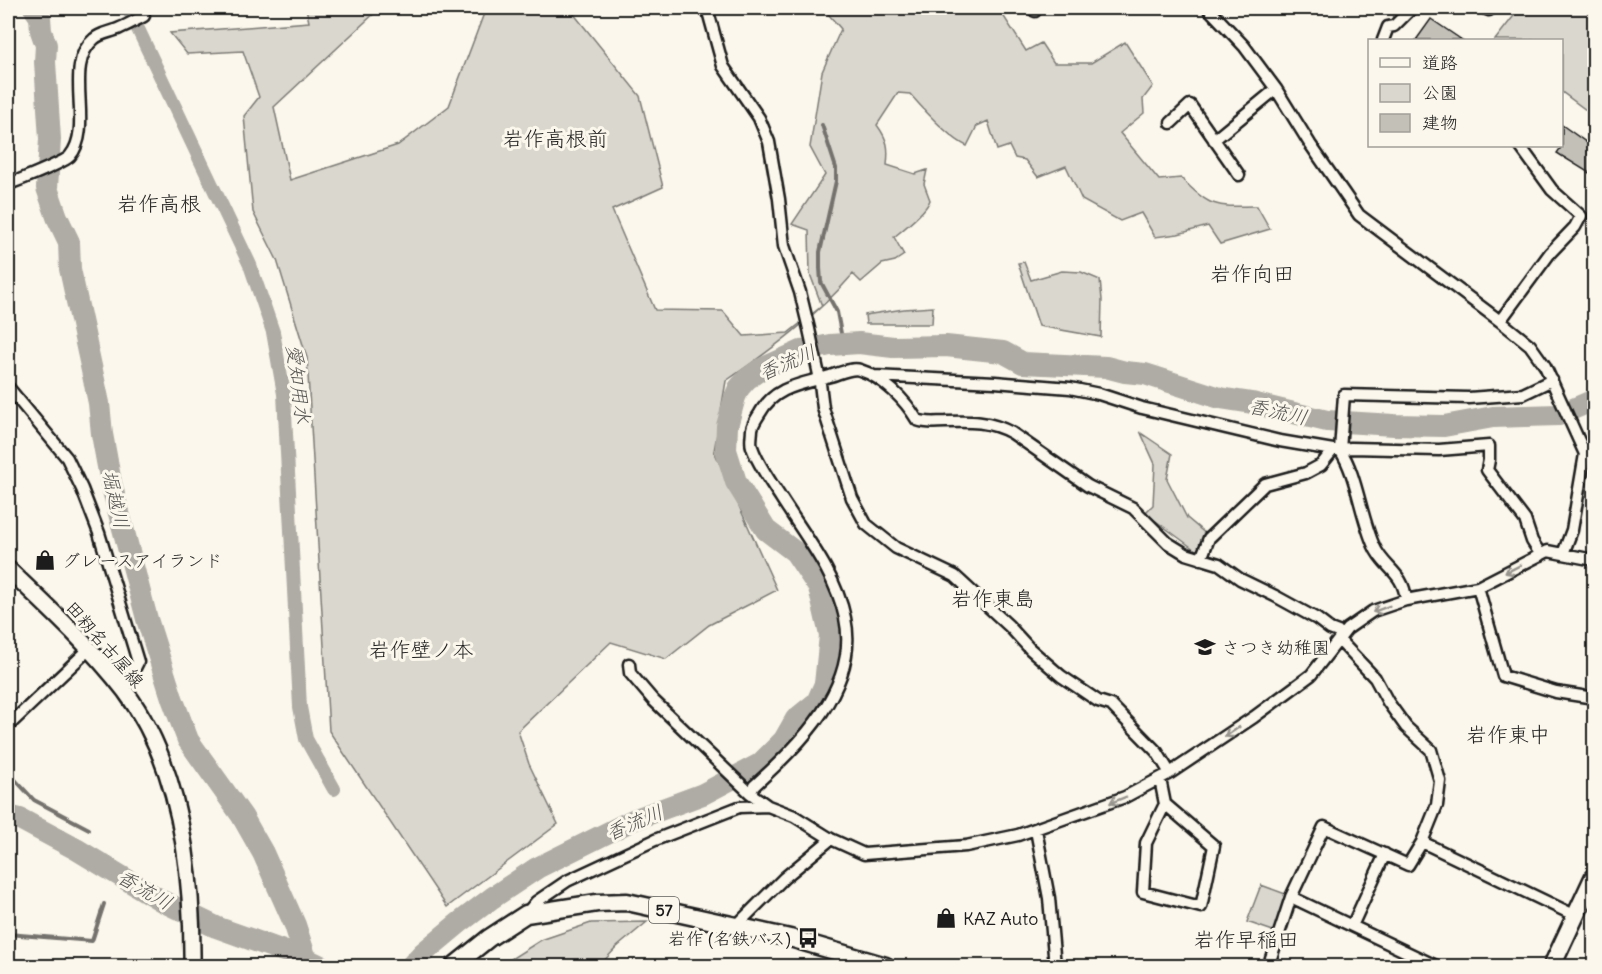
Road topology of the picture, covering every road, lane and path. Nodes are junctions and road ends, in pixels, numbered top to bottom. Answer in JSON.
{"nodes":[{"id":1,"x":707,"y":8,"type":"edge"},
{"id":2,"x":1209,"y":8,"type":"edge"},
{"id":3,"x":1412,"y":8,"type":"edge"},
{"id":4,"x":1484,"y":8,"type":"edge"},
{"id":5,"x":1491,"y":8,"type":"edge"},
{"id":6,"x":144,"y":16,"type":"dead end"},
{"id":7,"x":1383,"y":39,"type":"edge"},
{"id":8,"x":1276,"y":89,"type":"junction"},
{"id":9,"x":1171,"y":123,"type":"dead end"},
{"id":10,"x":1214,"y":140,"type":"junction"},
{"id":11,"x":1521,"y":147,"type":"edge"},
{"id":12,"x":1239,"y":175,"type":"dead end"},
{"id":13,"x":8,"y":184,"type":"edge"},
{"id":14,"x":1500,"y":321,"type":"junction"},
{"id":15,"x":874,"y":376,"type":"junction"},
{"id":16,"x":819,"y":377,"type":"junction"},
{"id":17,"x":1552,"y":380,"type":"junction"},
{"id":18,"x":8,"y":387,"type":"edge"},
{"id":19,"x":1594,"y":442,"type":"edge"},
{"id":20,"x":1337,"y":450,"type":"junction"},
{"id":21,"x":1585,"y":454,"type":"junction"},
{"id":22,"x":1563,"y":554,"type":"junction"},
{"id":23,"x":1541,"y":555,"type":"junction"},
{"id":24,"x":1201,"y":558,"type":"junction"},
{"id":25,"x":1594,"y":560,"type":"edge"},
{"id":26,"x":8,"y":569,"type":"edge"},
{"id":27,"x":1478,"y":587,"type":"junction"},
{"id":28,"x":1406,"y":600,"type":"junction"},
{"id":29,"x":1341,"y":637,"type":"junction"},
{"id":30,"x":88,"y":650,"type":"junction"},
{"id":31,"x":629,"y":664,"type":"dead end"},
{"id":32,"x":124,"y":690,"type":"junction"},
{"id":33,"x":1594,"y":698,"type":"edge"},
{"id":34,"x":8,"y":726,"type":"edge"},
{"id":35,"x":1165,"y":776,"type":"junction"},
{"id":36,"x":749,"y":791,"type":"junction"},
{"id":37,"x":1165,"y":804,"type":"junction"},
{"id":38,"x":768,"y":806,"type":"junction"},
{"id":39,"x":1036,"y":830,"type":"junction"},
{"id":40,"x":831,"y":839,"type":"junction"},
{"id":41,"x":1422,"y":842,"type":"junction"},
{"id":42,"x":1385,"y":854,"type":"junction"},
{"id":43,"x":1594,"y":876,"type":"edge"},
{"id":44,"x":1291,"y":897,"type":"junction"},
{"id":45,"x":526,"y":914,"type":"junction"},
{"id":46,"x":1576,"y":916,"type":"junction"},
{"id":47,"x":736,"y":926,"type":"junction"},
{"id":48,"x":1352,"y":926,"type":"junction"},
{"id":49,"x":192,"y":966,"type":"edge"},
{"id":50,"x":454,"y":966,"type":"edge"},
{"id":51,"x":886,"y":966,"type":"edge"},
{"id":52,"x":1055,"y":966,"type":"edge"},
{"id":53,"x":1273,"y":966,"type":"edge"},
{"id":54,"x":1436,"y":966,"type":"edge"},
{"id":55,"x":1552,"y":966,"type":"edge"}],
"edges":[{"from":1,"to":16,"type":"street"},
{"from":2,"to":8,"type":"street"},
{"from":3,"to":7,"type":"street"},
{"from":4,"to":5,"type":"street"},
{"from":6,"to":13,"type":"street"},
{"from":8,"to":10,"type":"street"},
{"from":8,"to":14,"type":"street"},
{"from":9,"to":10,"type":"street"},
{"from":10,"to":12,"type":"street"},
{"from":11,"to":14,"type":"street"},
{"from":14,"to":17,"type":"street"},
{"from":15,"to":16,"type":"street"},
{"from":15,"to":20,"type":"street"},
{"from":15,"to":24,"type":"street"},
{"from":16,"to":35,"type":"street"},
{"from":16,"to":36,"type":"street"},
{"from":17,"to":20,"type":"street"},
{"from":17,"to":21,"type":"street"},
{"from":18,"to":32,"type":"street"},
{"from":19,"to":21,"type":"street"},
{"from":20,"to":23,"type":"street"},
{"from":20,"to":24,"type":"street"},
{"from":20,"to":28,"type":"street"},
{"from":21,"to":22,"type":"street"},
{"from":22,"to":23,"type":"street"},
{"from":22,"to":25,"type":"street"},
{"from":23,"to":27,"type":"street","one_way":true},
{"from":24,"to":29,"type":"street"},
{"from":26,"to":30,"type":"main road","name":"田籾名古屋線"},
{"from":27,"to":28,"type":"street"},
{"from":27,"to":33,"type":"street"},
{"from":28,"to":29,"type":"street","one_way":true},
{"from":29,"to":35,"type":"street","one_way":true},
{"from":29,"to":41,"type":"street"},
{"from":30,"to":32,"type":"main road","name":"田籾名古屋線"},
{"from":30,"to":34,"type":"street"},
{"from":31,"to":36,"type":"street"},
{"from":32,"to":49,"type":"main road","name":"田籾名古屋線"},
{"from":35,"to":37,"type":"street"},
{"from":35,"to":39,"type":"street","one_way":true},
{"from":36,"to":38,"type":"street"},
{"from":37,"to":37,"type":"street"},
{"from":38,"to":40,"type":"street"},
{"from":38,"to":45,"type":"street"},
{"from":39,"to":40,"type":"street"},
{"from":39,"to":52,"type":"street"},
{"from":40,"to":47,"type":"street"},
{"from":41,"to":42,"type":"street"},
{"from":41,"to":46,"type":"street"},
{"from":42,"to":44,"type":"street"},
{"from":42,"to":48,"type":"street"},
{"from":43,"to":46,"type":"main road"},
{"from":44,"to":48,"type":"street"},
{"from":44,"to":53,"type":"street"},
{"from":45,"to":47,"type":"main road","number":"57"},
{"from":45,"to":50,"type":"main road","number":"57"},
{"from":46,"to":55,"type":"main road"},
{"from":47,"to":51,"type":"main road","number":"57"},
{"from":48,"to":54,"type":"street"}]}
